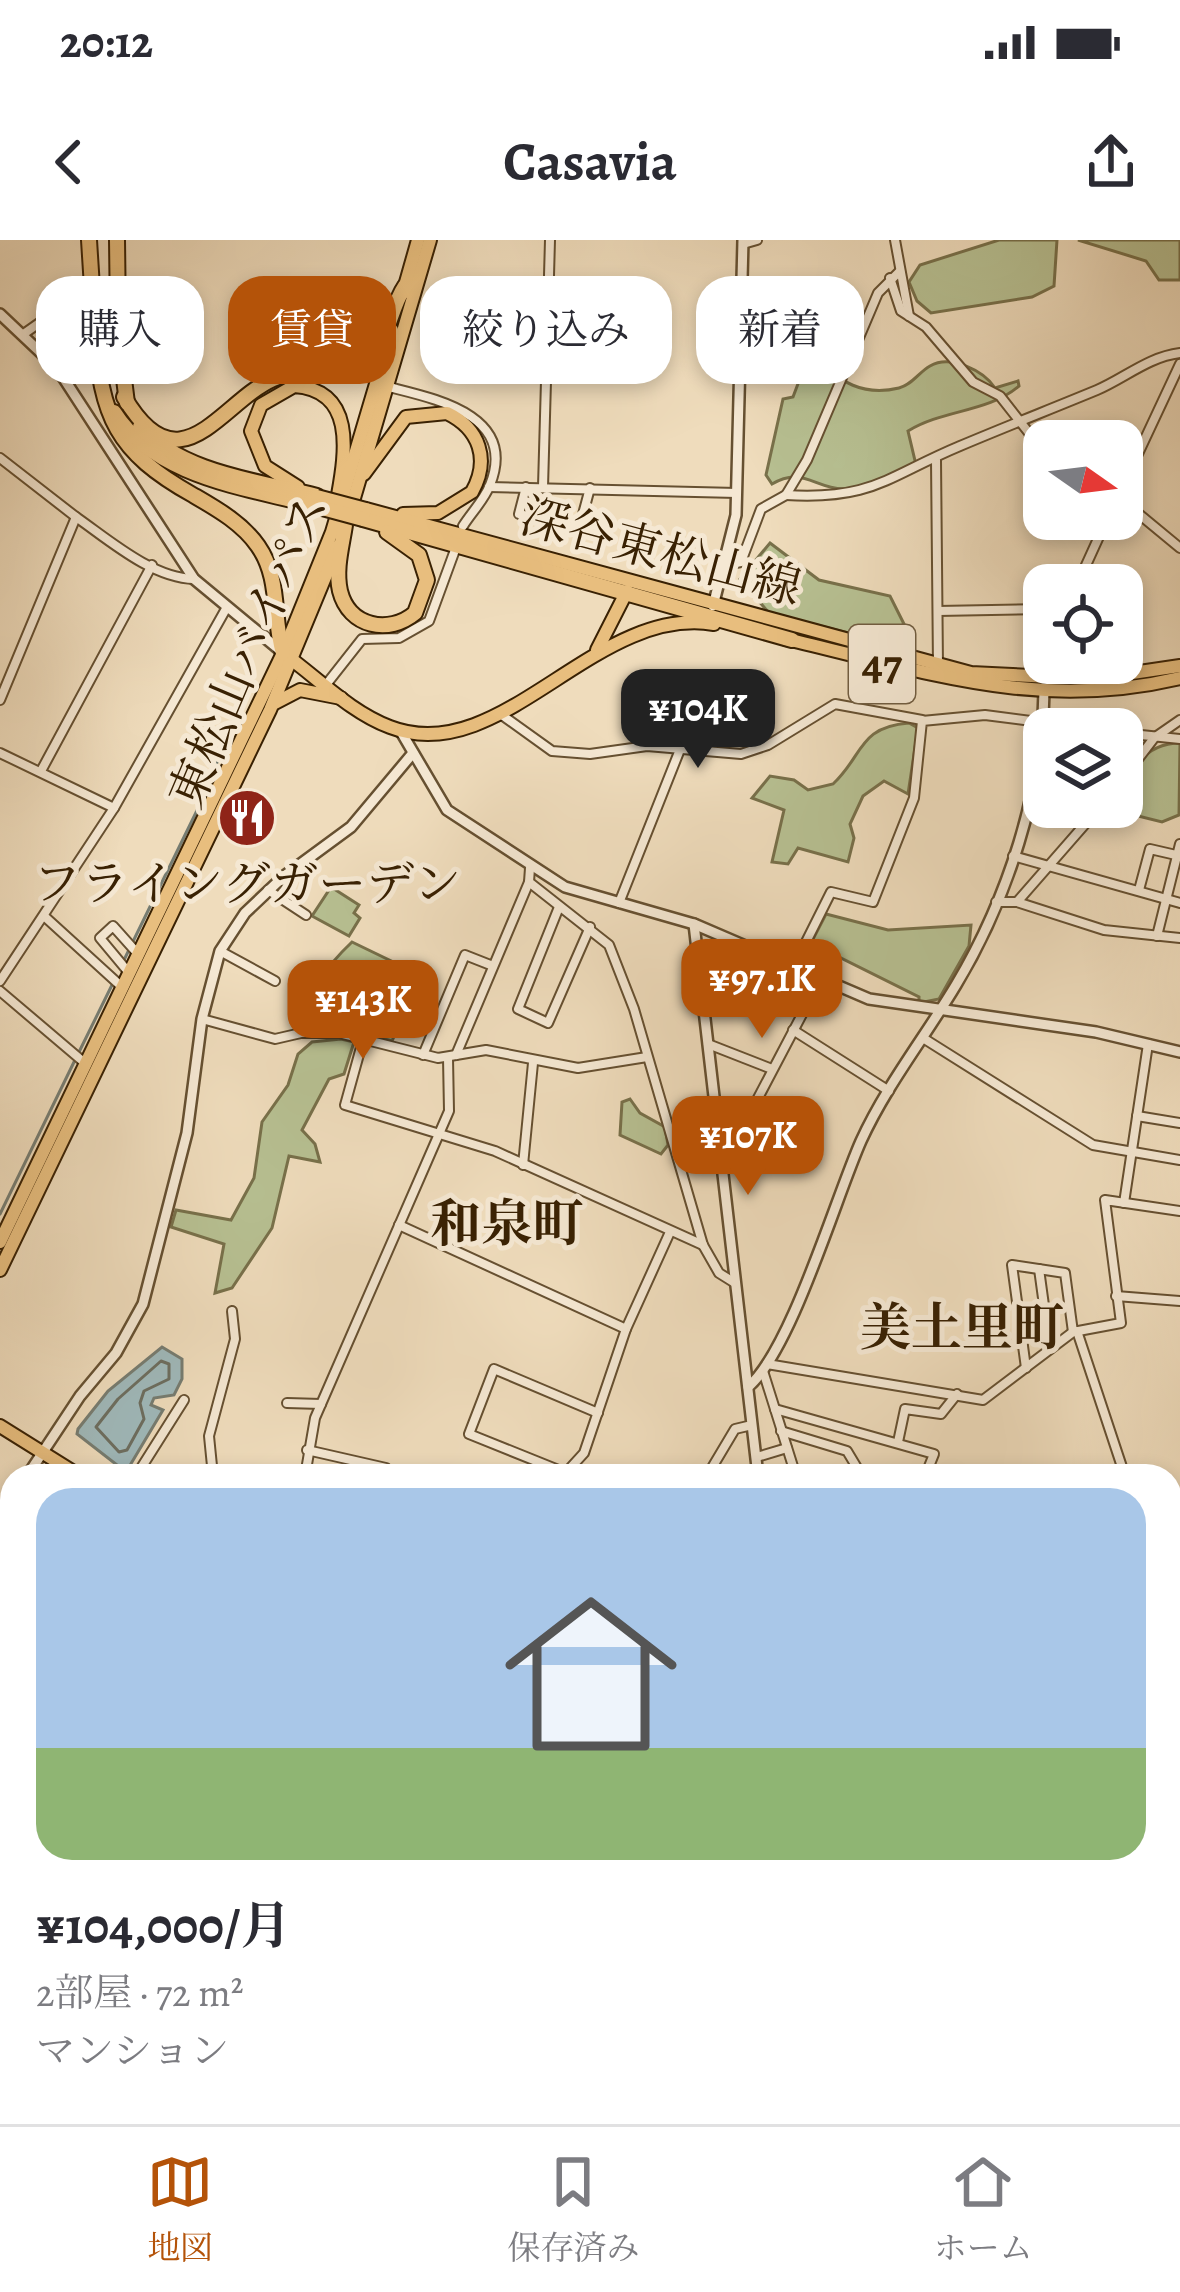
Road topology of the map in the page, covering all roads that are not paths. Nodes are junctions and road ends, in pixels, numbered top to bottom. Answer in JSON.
{"nodes":[{"id":1,"x":91,"y":240,"type":"edge"},
{"id":2,"x":106,"y":240,"type":"edge"},
{"id":3,"x":117,"y":240,"type":"edge"},
{"id":4,"x":418,"y":240,"type":"edge"},
{"id":5,"x":430,"y":240,"type":"edge"},
{"id":6,"x":550,"y":240,"type":"edge"},
{"id":7,"x":757,"y":240,"type":"edge"},
{"id":8,"x":895,"y":240,"type":"edge"},
{"id":9,"x":743,"y":242,"type":"edge"},
{"id":10,"x":900,"y":271,"type":"junction"},
{"id":11,"x":94,"y":276,"type":"edge"},
{"id":12,"x":117,"y":276,"type":"edge"},
{"id":13,"x":118,"y":276,"type":"edge"},
{"id":14,"x":890,"y":278,"type":"junction"},
{"id":15,"x":405,"y":286,"type":"junction"},
{"id":16,"x":0,"y":314,"type":"edge"},
{"id":17,"x":910,"y":317,"type":"junction"},
{"id":18,"x":36,"y":325,"type":"edge"},
{"id":19,"x":25,"y":333,"type":"junction"},
{"id":20,"x":1180,"y":353,"type":"edge"},
{"id":21,"x":1180,"y":364,"type":"edge"},
{"id":22,"x":101,"y":384,"type":"edge"},
{"id":23,"x":101,"y":384,"type":"edge"},
{"id":24,"x":123,"y":384,"type":"edge"},
{"id":25,"x":388,"y":387,"type":"junction"},
{"id":26,"x":124,"y":397,"type":"junction"},
{"id":27,"x":1018,"y":423,"type":"junction"},
{"id":28,"x":1023,"y":429,"type":"edge"},
{"id":29,"x":1143,"y":443,"type":"edge"},
{"id":30,"x":0,"y":458,"type":"edge"},
{"id":31,"x":936,"y":460,"type":"junction"},
{"id":32,"x":359,"y":483,"type":"junction"},
{"id":33,"x":489,"y":487,"type":"junction"},
{"id":34,"x":526,"y":487,"type":"junction"},
{"id":35,"x":543,"y":487,"type":"junction"},
{"id":36,"x":590,"y":488,"type":"junction"},
{"id":37,"x":736,"y":493,"type":"junction"},
{"id":38,"x":786,"y":495,"type":"junction"},
{"id":39,"x":316,"y":501,"type":"junction"},
{"id":40,"x":364,"y":514,"type":"junction"},
{"id":41,"x":1143,"y":517,"type":"edge"},
{"id":42,"x":76,"y":518,"type":"junction"},
{"id":43,"x":463,"y":526,"type":"dead end"},
{"id":44,"x":339,"y":528,"type":"junction"},
{"id":45,"x":1180,"y":548,"type":"edge"},
{"id":46,"x":455,"y":550,"type":"dead end"},
{"id":47,"x":152,"y":565,"type":"junction"},
{"id":48,"x":725,"y":565,"type":"junction"},
{"id":49,"x":194,"y":579,"type":"junction"},
{"id":50,"x":627,"y":591,"type":"junction"},
{"id":51,"x":713,"y":606,"type":"junction"},
{"id":52,"x":227,"y":607,"type":"junction"},
{"id":53,"x":1023,"y":609,"type":"edge"},
{"id":54,"x":938,"y":611,"type":"junction"},
{"id":55,"x":792,"y":640,"type":"junction"},
{"id":56,"x":288,"y":656,"type":"junction"},
{"id":57,"x":593,"y":656,"type":"junction"},
{"id":58,"x":938,"y":666,"type":"junction"},
{"id":59,"x":1180,"y":666,"type":"edge"},
{"id":60,"x":1180,"y":677,"type":"edge"},
{"id":61,"x":1045,"y":685,"type":"junction"},
{"id":62,"x":325,"y":686,"type":"junction"},
{"id":63,"x":341,"y":698,"type":"junction"},
{"id":64,"x":0,"y":700,"type":"edge"},
{"id":65,"x":1044,"y":708,"type":"edge"},
{"id":66,"x":270,"y":710,"type":"junction"},
{"id":67,"x":498,"y":712,"type":"junction"},
{"id":68,"x":1023,"y":720,"type":"edge"},
{"id":69,"x":1180,"y":720,"type":"edge"},
{"id":70,"x":922,"y":721,"type":"junction"},
{"id":71,"x":400,"y":730,"type":"junction"},
{"id":72,"x":1143,"y":736,"type":"edge"},
{"id":73,"x":1154,"y":738,"type":"junction"},
{"id":74,"x":1180,"y":739,"type":"edge"},
{"id":75,"x":681,"y":747,"type":"junction"},
{"id":76,"x":1143,"y":752,"type":"edge"},
{"id":77,"x":0,"y":753,"type":"edge"},
{"id":78,"x":413,"y":753,"type":"junction"},
{"id":79,"x":41,"y":771,"type":"junction"},
{"id":80,"x":114,"y":808,"type":"junction"},
{"id":81,"x":1023,"y":821,"type":"edge"},
{"id":82,"x":1080,"y":828,"type":"edge"},
{"id":83,"x":1180,"y":844,"type":"edge"},
{"id":84,"x":1012,"y":855,"type":"junction"},
{"id":85,"x":1177,"y":856,"type":"edge"},
{"id":86,"x":1044,"y":867,"type":"junction"},
{"id":87,"x":530,"y":868,"type":"junction"},
{"id":88,"x":529,"y":882,"type":"junction"},
{"id":89,"x":268,"y":890,"type":"junction"},
{"id":90,"x":1138,"y":890,"type":"junction"},
{"id":91,"x":1166,"y":898,"type":"junction"},
{"id":92,"x":995,"y":902,"type":"junction"},
{"id":93,"x":1017,"y":902,"type":"junction"},
{"id":94,"x":1180,"y":903,"type":"edge"},
{"id":95,"x":619,"y":904,"type":"junction"},
{"id":96,"x":560,"y":907,"type":"junction"},
{"id":97,"x":306,"y":915,"type":"dead end"},
{"id":98,"x":44,"y":916,"type":"junction"},
{"id":99,"x":694,"y":924,"type":"junction"},
{"id":100,"x":590,"y":927,"type":"junction"},
{"id":101,"x":1156,"y":936,"type":"junction"},
{"id":102,"x":1180,"y":938,"type":"edge"},
{"id":103,"x":220,"y":951,"type":"junction"},
{"id":104,"x":139,"y":955,"type":"junction"},
{"id":105,"x":494,"y":966,"type":"junction"},
{"id":106,"x":792,"y":970,"type":"junction"},
{"id":107,"x":130,"y":974,"type":"junction"},
{"id":108,"x":0,"y":981,"type":"edge"},
{"id":109,"x":275,"y":981,"type":"dead end"},
{"id":110,"x":819,"y":982,"type":"junction"},
{"id":111,"x":123,"y":988,"type":"junction"},
{"id":112,"x":0,"y":991,"type":"edge"},
{"id":113,"x":940,"y":1012,"type":"junction"},
{"id":114,"x":202,"y":1019,"type":"junction"},
{"id":115,"x":793,"y":1030,"type":"junction"},
{"id":116,"x":923,"y":1038,"type":"junction"},
{"id":117,"x":363,"y":1040,"type":"junction"},
{"id":118,"x":1148,"y":1042,"type":"junction"},
{"id":119,"x":707,"y":1044,"type":"junction"},
{"id":120,"x":1180,"y":1052,"type":"edge"},
{"id":121,"x":423,"y":1055,"type":"junction"},
{"id":122,"x":452,"y":1057,"type":"junction"},
{"id":123,"x":647,"y":1057,"type":"junction"},
{"id":124,"x":533,"y":1063,"type":"junction"},
{"id":125,"x":86,"y":1064,"type":"junction"},
{"id":126,"x":772,"y":1069,"type":"junction"},
{"id":127,"x":889,"y":1091,"type":"junction"},
{"id":128,"x":1137,"y":1116,"type":"junction"},
{"id":129,"x":1180,"y":1123,"type":"edge"},
{"id":130,"x":717,"y":1132,"type":"junction"},
{"id":131,"x":438,"y":1135,"type":"junction"},
{"id":132,"x":1131,"y":1153,"type":"junction"},
{"id":133,"x":1180,"y":1160,"type":"edge"},
{"id":134,"x":523,"y":1165,"type":"junction"},
{"id":135,"x":1124,"y":1203,"type":"junction"},
{"id":136,"x":1180,"y":1211,"type":"edge"},
{"id":137,"x":399,"y":1225,"type":"junction"},
{"id":138,"x":670,"y":1232,"type":"junction"},
{"id":139,"x":0,"y":1242,"type":"edge"},
{"id":140,"x":704,"y":1245,"type":"junction"},
{"id":141,"x":1039,"y":1269,"type":"junction"},
{"id":142,"x":0,"y":1270,"type":"edge"},
{"id":143,"x":735,"y":1282,"type":"junction"},
{"id":144,"x":1115,"y":1296,"type":"junction"},
{"id":145,"x":1180,"y":1301,"type":"edge"},
{"id":146,"x":232,"y":1311,"type":"dead end"},
{"id":147,"x":626,"y":1329,"type":"junction"},
{"id":148,"x":1075,"y":1331,"type":"junction"},
{"id":149,"x":1050,"y":1351,"type":"junction"},
{"id":150,"x":765,"y":1368,"type":"junction"},
{"id":151,"x":1026,"y":1368,"type":"junction"},
{"id":152,"x":748,"y":1387,"type":"junction"},
{"id":153,"x":957,"y":1394,"type":"junction"},
{"id":154,"x":184,"y":1400,"type":"dead end"},
{"id":155,"x":287,"y":1403,"type":"dead end"},
{"id":156,"x":321,"y":1404,"type":"junction"},
{"id":157,"x":775,"y":1409,"type":"junction"},
{"id":158,"x":598,"y":1413,"type":"junction"},
{"id":159,"x":752,"y":1425,"type":"junction"},
{"id":160,"x":0,"y":1426,"type":"edge"},
{"id":161,"x":782,"y":1431,"type":"junction"},
{"id":162,"x":898,"y":1442,"type":"junction"},
{"id":163,"x":787,"y":1448,"type":"junction"},
{"id":164,"x":307,"y":1450,"type":"junction"},
{"id":165,"x":41,"y":1452,"type":"junction"},
{"id":166,"x":757,"y":1457,"type":"junction"},
{"id":167,"x":34,"y":1464,"type":"edge"},
{"id":168,"x":60,"y":1464,"type":"edge"},
{"id":169,"x":144,"y":1464,"type":"edge"},
{"id":170,"x":212,"y":1464,"type":"edge"},
{"id":171,"x":306,"y":1464,"type":"edge"},
{"id":172,"x":368,"y":1464,"type":"edge"},
{"id":173,"x":539,"y":1464,"type":"edge"},
{"id":174,"x":574,"y":1464,"type":"edge"},
{"id":175,"x":715,"y":1464,"type":"edge"},
{"id":176,"x":757,"y":1464,"type":"edge"},
{"id":177,"x":792,"y":1464,"type":"edge"},
{"id":178,"x":855,"y":1464,"type":"edge"},
{"id":179,"x":930,"y":1464,"type":"edge"},
{"id":180,"x":1121,"y":1464,"type":"edge"}],
"edges":[{"from":1,"to":11,"type":"highway"},
{"from":2,"to":12,"type":"highway"},
{"from":3,"to":13,"type":"highway"},
{"from":4,"to":15,"type":"main road","name":"東松山バイパス"},
{"from":5,"to":25,"type":"main road","name":"東松山バイパス"},
{"from":6,"to":35,"type":"street"},
{"from":7,"to":9,"type":"street"},
{"from":8,"to":10,"type":"street"},
{"from":9,"to":37,"type":"street"},
{"from":10,"to":14,"type":"street"},
{"from":10,"to":17,"type":"street"},
{"from":14,"to":17,"type":"street"},
{"from":14,"to":38,"type":"street"},
{"from":15,"to":26,"type":"highway"},
{"from":15,"to":44,"type":"main road","name":"東松山バイパス"},
{"from":16,"to":19,"type":"street"},
{"from":17,"to":27,"type":"street"},
{"from":18,"to":19,"type":"street"},
{"from":19,"to":49,"type":"street"},
{"from":20,"to":27,"type":"street"},
{"from":21,"to":29,"type":"street"},
{"from":22,"to":39,"type":"highway"},
{"from":23,"to":56,"type":"highway"},
{"from":24,"to":26,"type":"highway"},
{"from":25,"to":32,"type":"main road","name":"東松山バイパス"},
{"from":25,"to":33,"type":"street"},
{"from":26,"to":39,"type":"highway"},
{"from":27,"to":28,"type":"street"},
{"from":27,"to":31,"type":"street"},
{"from":30,"to":42,"type":"street"},
{"from":31,"to":38,"type":"street"},
{"from":31,"to":54,"type":"street"},
{"from":32,"to":40,"type":"main road"},
{"from":32,"to":44,"type":"main road","name":"東松山バイパス"},
{"from":33,"to":34,"type":"street"},
{"from":33,"to":43,"type":"street"},
{"from":34,"to":35,"type":"street"},
{"from":34,"to":36,"type":"street"},
{"from":35,"to":36,"type":"street"},
{"from":36,"to":37,"type":"street"},
{"from":37,"to":48,"type":"street"},
{"from":38,"to":48,"type":"street"},
{"from":39,"to":40,"type":"highway","bridge":true},
{"from":39,"to":44,"type":"main road"},
{"from":40,"to":44,"type":"highway"},
{"from":40,"to":50,"type":"highway"},
{"from":40,"to":51,"type":"main road","name":"深谷東松山線","number":"47"},
{"from":41,"to":45,"type":"street"},
{"from":42,"to":47,"type":"street"},
{"from":42,"to":64,"type":"street"},
{"from":44,"to":56,"type":"main road","name":"東松山バイパス"},
{"from":46,"to":62,"type":"street"},
{"from":47,"to":49,"type":"street"},
{"from":47,"to":79,"type":"street"},
{"from":48,"to":51,"type":"street"},
{"from":49,"to":52,"type":"street"},
{"from":50,"to":55,"type":"highway"},
{"from":50,"to":57,"type":"main road","name":"深谷東松山線"},
{"from":51,"to":58,"type":"main road","name":"深谷東松山線","number":"47"},
{"from":52,"to":56,"type":"street"},
{"from":52,"to":80,"type":"street"},
{"from":53,"to":54,"type":"street"},
{"from":54,"to":58,"type":"street"},
{"from":55,"to":57,"type":"main road","name":"深谷東松山線","number":"47"},
{"from":55,"to":61,"type":"main road","name":"深谷東松山線","number":"47"},
{"from":56,"to":62,"type":"main road"},
{"from":56,"to":66,"type":"main road","name":"東松山バイパス"},
{"from":56,"to":104,"type":"main road","name":"東松山バイパス"},
{"from":57,"to":67,"type":"main road","name":"深谷東松山線","number":"47"},
{"from":58,"to":61,"type":"main road","name":"深谷東松山線","number":"47"},
{"from":59,"to":61,"type":"main road","name":"深谷東松山線","number":"47"},
{"from":60,"to":61,"type":"main road","name":"深谷東松山線","number":"47"},
{"from":61,"to":65,"type":"street"},
{"from":62,"to":63,"type":"main road"},
{"from":63,"to":66,"type":"main road"},
{"from":63,"to":71,"type":"main road"},
{"from":66,"to":142,"type":"main road","name":"東松山バイパス"},
{"from":67,"to":71,"type":"main road","name":"深谷東松山線","number":"47"},
{"from":67,"to":75,"type":"street"},
{"from":68,"to":70,"type":"street"},
{"from":69,"to":73,"type":"street"},
{"from":70,"to":75,"type":"street"},
{"from":70,"to":106,"type":"street"},
{"from":71,"to":78,"type":"street"},
{"from":72,"to":73,"type":"street"},
{"from":73,"to":74,"type":"street"},
{"from":73,"to":76,"type":"street"},
{"from":75,"to":95,"type":"street"},
{"from":77,"to":79,"type":"street"},
{"from":78,"to":87,"type":"street"},
{"from":78,"to":89,"type":"street"},
{"from":79,"to":80,"type":"street"},
{"from":80,"to":98,"type":"street"},
{"from":81,"to":84,"type":"street"},
{"from":82,"to":86,"type":"street"},
{"from":83,"to":85,"type":"street"},
{"from":84,"to":86,"type":"street"},
{"from":84,"to":92,"type":"street"},
{"from":85,"to":90,"type":"street"},
{"from":85,"to":91,"type":"street"},
{"from":86,"to":90,"type":"street"},
{"from":86,"to":93,"type":"street"},
{"from":87,"to":88,"type":"street"},
{"from":87,"to":95,"type":"street"},
{"from":88,"to":96,"type":"street"},
{"from":88,"to":105,"type":"street"},
{"from":89,"to":97,"type":"street"},
{"from":89,"to":103,"type":"street"},
{"from":90,"to":91,"type":"street"},
{"from":91,"to":94,"type":"street"},
{"from":91,"to":101,"type":"street"},
{"from":92,"to":93,"type":"street"},
{"from":92,"to":113,"type":"street"},
{"from":93,"to":101,"type":"street"},
{"from":95,"to":99,"type":"street"},
{"from":96,"to":100,"type":"street"},
{"from":96,"to":100,"type":"street"},
{"from":98,"to":108,"type":"street"},
{"from":98,"to":111,"type":"street"},
{"from":99,"to":106,"type":"street"},
{"from":99,"to":119,"type":"street"},
{"from":100,"to":123,"type":"street"},
{"from":101,"to":102,"type":"street"},
{"from":103,"to":109,"type":"street"},
{"from":103,"to":114,"type":"street"},
{"from":104,"to":107,"type":"main road","name":"東松山バイパス"},
{"from":104,"to":107,"type":"street"},
{"from":105,"to":121,"type":"street"},
{"from":105,"to":122,"type":"street"},
{"from":106,"to":110,"type":"street"},
{"from":107,"to":111,"type":"main road","name":"東松山バイパス"},
{"from":110,"to":113,"type":"street"},
{"from":110,"to":115,"type":"street"},
{"from":111,"to":125,"type":"main road","name":"東松山バイパス"},
{"from":112,"to":125,"type":"street"},
{"from":113,"to":116,"type":"street"},
{"from":113,"to":118,"type":"street"},
{"from":114,"to":117,"type":"street"},
{"from":114,"to":165,"type":"street"},
{"from":115,"to":126,"type":"street"},
{"from":115,"to":127,"type":"street"},
{"from":116,"to":127,"type":"street"},
{"from":116,"to":132,"type":"street"},
{"from":117,"to":121,"type":"street"},
{"from":117,"to":131,"type":"street"},
{"from":118,"to":120,"type":"street"},
{"from":118,"to":128,"type":"street"},
{"from":119,"to":126,"type":"street"},
{"from":119,"to":130,"type":"street"},
{"from":121,"to":122,"type":"street"},
{"from":122,"to":124,"type":"street"},
{"from":122,"to":131,"type":"street"},
{"from":123,"to":124,"type":"street"},
{"from":123,"to":140,"type":"street"},
{"from":124,"to":134,"type":"street"},
{"from":125,"to":139,"type":"main road","name":"東松山バイパス"},
{"from":126,"to":130,"type":"street"},
{"from":127,"to":150,"type":"street"},
{"from":128,"to":129,"type":"street"},
{"from":128,"to":132,"type":"street"},
{"from":130,"to":143,"type":"street"},
{"from":131,"to":134,"type":"street"},
{"from":131,"to":137,"type":"street"},
{"from":132,"to":133,"type":"street"},
{"from":132,"to":135,"type":"street"},
{"from":134,"to":138,"type":"street"},
{"from":135,"to":136,"type":"street"},
{"from":135,"to":144,"type":"street"},
{"from":137,"to":147,"type":"street"},
{"from":137,"to":156,"type":"street"},
{"from":138,"to":140,"type":"street"},
{"from":138,"to":147,"type":"street"},
{"from":140,"to":143,"type":"street"},
{"from":141,"to":148,"type":"street"},
{"from":141,"to":149,"type":"street"},
{"from":141,"to":151,"type":"street"},
{"from":143,"to":152,"type":"street"},
{"from":144,"to":145,"type":"street"},
{"from":144,"to":148,"type":"street"},
{"from":146,"to":170,"type":"street"},
{"from":147,"to":158,"type":"street"},
{"from":148,"to":149,"type":"street"},
{"from":148,"to":180,"type":"street"},
{"from":149,"to":151,"type":"street"},
{"from":150,"to":152,"type":"street"},
{"from":150,"to":153,"type":"street"},
{"from":150,"to":157,"type":"street"},
{"from":151,"to":153,"type":"street"},
{"from":152,"to":159,"type":"street"},
{"from":153,"to":162,"type":"street"},
{"from":154,"to":169,"type":"street"},
{"from":155,"to":156,"type":"street"},
{"from":156,"to":164,"type":"street"},
{"from":157,"to":161,"type":"street"},
{"from":157,"to":162,"type":"street"},
{"from":158,"to":173,"type":"street"},
{"from":158,"to":174,"type":"street"},
{"from":159,"to":166,"type":"street"},
{"from":159,"to":175,"type":"street"},
{"from":160,"to":165,"type":"main road"},
{"from":161,"to":163,"type":"street"},
{"from":161,"to":178,"type":"street"},
{"from":162,"to":179,"type":"street"},
{"from":163,"to":166,"type":"street"},
{"from":163,"to":177,"type":"street"},
{"from":164,"to":171,"type":"street"},
{"from":164,"to":172,"type":"street"},
{"from":165,"to":167,"type":"street"},
{"from":165,"to":168,"type":"main road"},
{"from":166,"to":176,"type":"street"}]}
